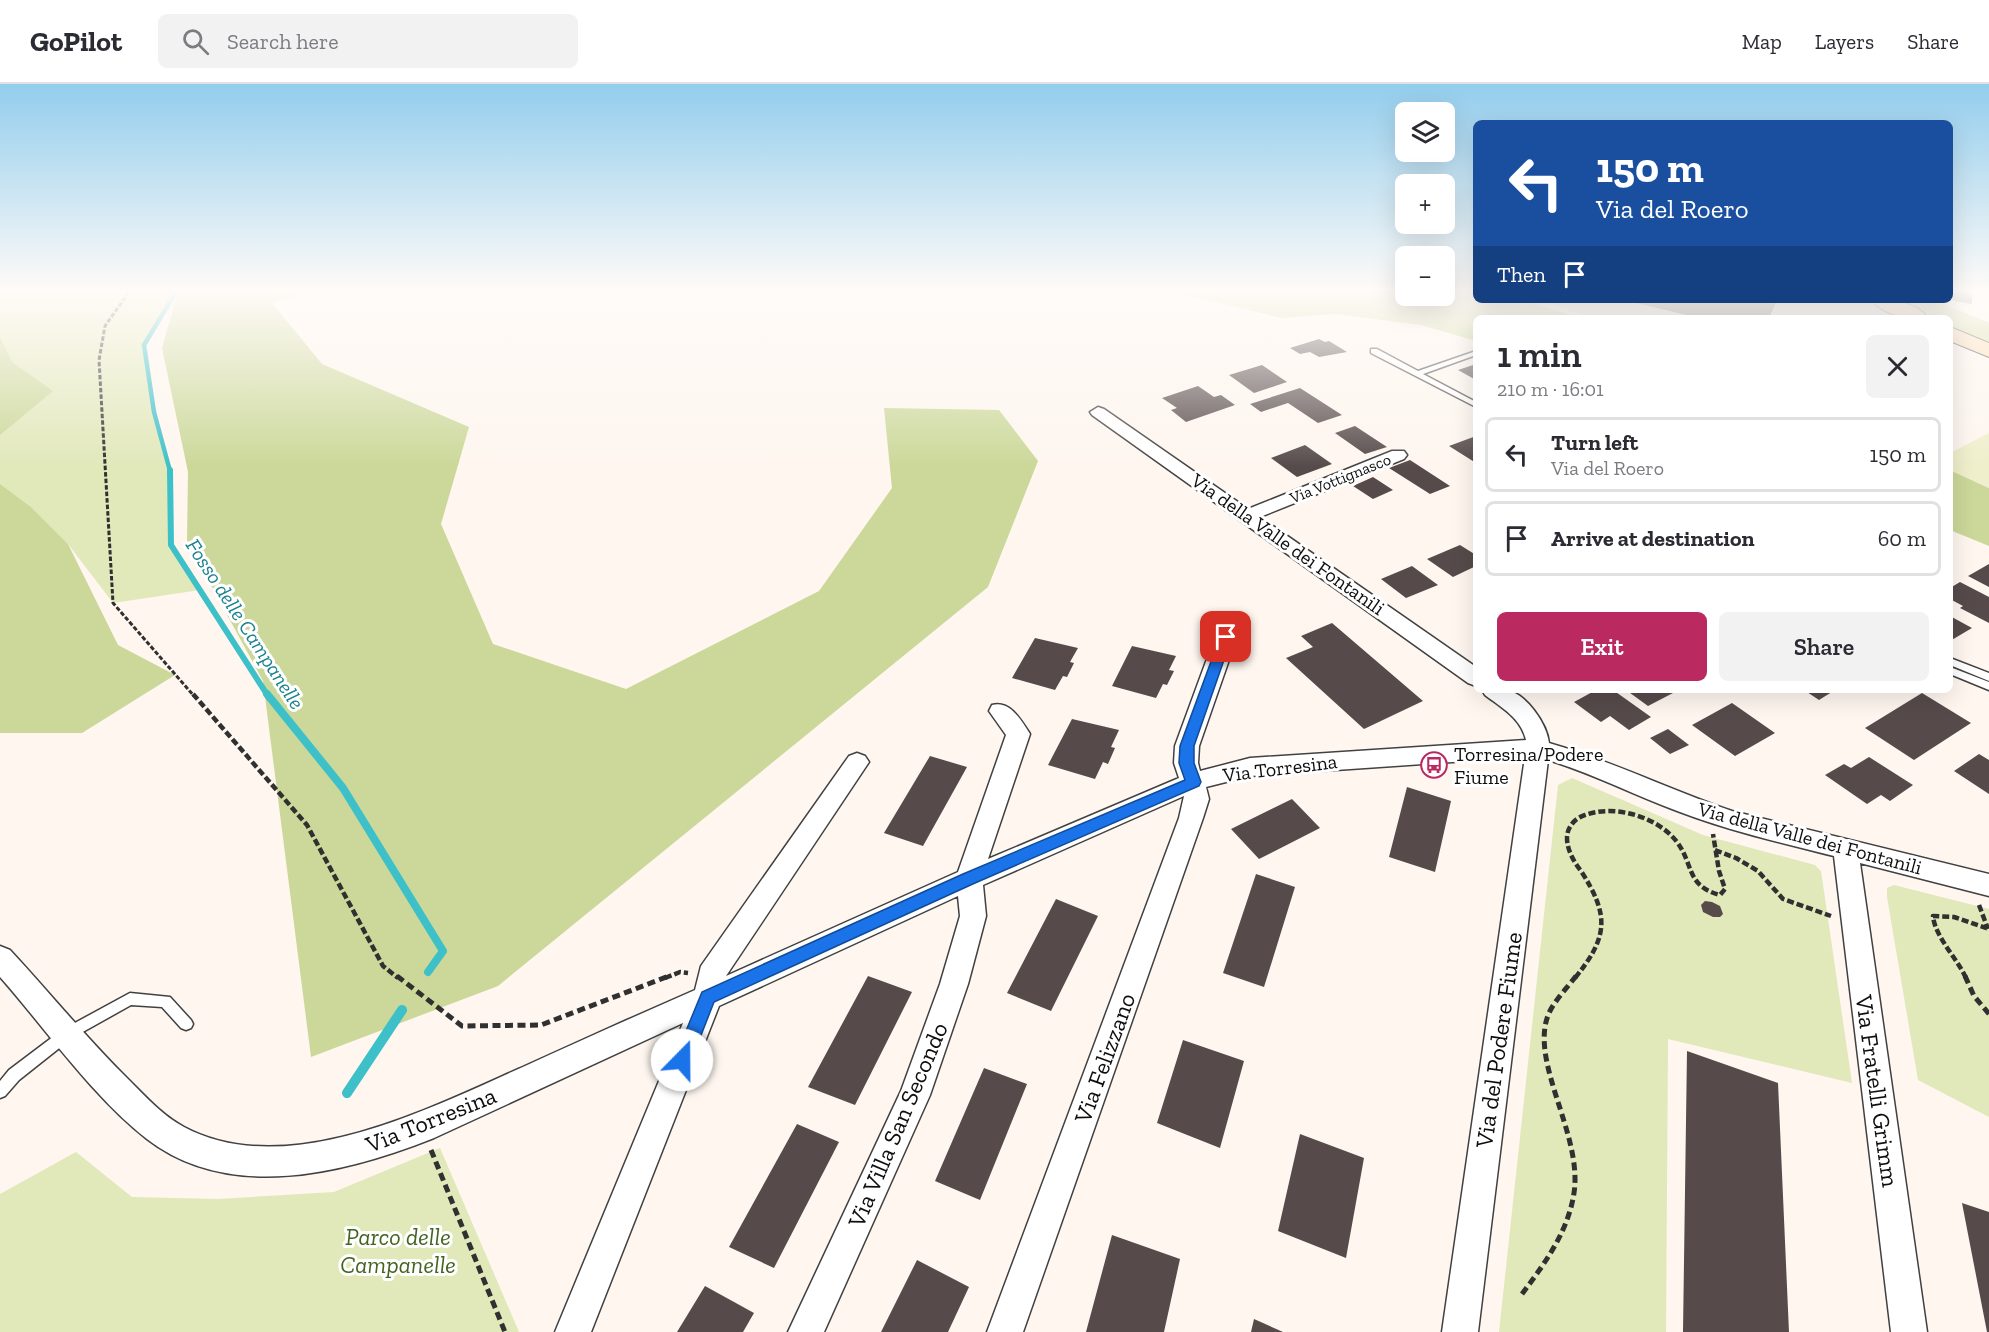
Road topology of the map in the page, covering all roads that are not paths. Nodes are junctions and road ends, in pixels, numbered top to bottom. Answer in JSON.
{"nodes":[{"id":1,"x":1374,"y":351,"type":"dead end"},
{"id":2,"x":1473,"y":353,"type":"edge"},
{"id":3,"x":1417,"y":374,"type":"junction"},
{"id":4,"x":1473,"y":403,"type":"edge"},
{"id":5,"x":1098,"y":412,"type":"dead end"},
{"id":6,"x":1398,"y":455,"type":"dead end"},
{"id":7,"x":1248,"y":515,"type":"junction"},
{"id":8,"x":1226,"y":637,"type":"dead end"},
{"id":9,"x":1953,"y":662,"type":"edge"},
{"id":10,"x":1953,"y":671,"type":"edge"},
{"id":11,"x":1473,"y":676,"type":"edge"},
{"id":12,"x":1989,"y":677,"type":"edge"},
{"id":13,"x":1989,"y":686,"type":"edge"},
{"id":14,"x":1496,"y":693,"type":"edge"},
{"id":15,"x":1000,"y":711,"type":"dead end"},
{"id":16,"x":1538,"y":748,"type":"junction"},
{"id":17,"x":857,"y":762,"type":"dead end"},
{"id":18,"x":1194,"y":782,"type":"junction"},
{"id":19,"x":1846,"y":850,"type":"junction"},
{"id":20,"x":969,"y":879,"type":"junction"},
{"id":21,"x":1985,"y":896,"type":"edge"},
{"id":22,"x":0,"y":958,"type":"edge"},
{"id":23,"x":709,"y":986,"type":"junction"},
{"id":24,"x":186,"y":1024,"type":"dead end"},
{"id":25,"x":68,"y":1034,"type":"junction"},
{"id":26,"x":0,"y":1091,"type":"edge"},
{"id":27,"x":573,"y":1332,"type":"edge"},
{"id":28,"x":806,"y":1332,"type":"edge"},
{"id":29,"x":1005,"y":1332,"type":"edge"},
{"id":30,"x":1460,"y":1332,"type":"edge"},
{"id":31,"x":1909,"y":1332,"type":"edge"}],
"edges":[{"from":1,"to":3,"type":"lane"},
{"from":2,"to":3,"type":"lane"},
{"from":3,"to":4,"type":"lane"},
{"from":5,"to":7,"type":"street","name":"Via della Valle dei Fontanili"},
{"from":6,"to":7,"type":"street","name":"Via Vottignasco"},
{"from":7,"to":11,"type":"street","name":"Via della Valle dei Fontanili"},
{"from":8,"to":18,"type":"street","name":"Via Felizzano"},
{"from":9,"to":12,"type":"lane"},
{"from":10,"to":13,"type":"lane"},
{"from":14,"to":16,"type":"street"},
{"from":15,"to":20,"type":"street","name":"Via Villa San Secondo"},
{"from":16,"to":18,"type":"street","name":"Via Torresina"},
{"from":16,"to":19,"type":"street","name":"Via della Valle dei Fontanili"},
{"from":16,"to":30,"type":"street","name":"Via del Podere Fiume"},
{"from":17,"to":23,"type":"street"},
{"from":18,"to":20,"type":"street","name":"Via Torresina"},
{"from":18,"to":29,"type":"street","name":"Via Felizzano"},
{"from":19,"to":21,"type":"street","name":"Via della Valle dei Fontanili"},
{"from":19,"to":31,"type":"street","name":"Via Fratelli Grimm"},
{"from":20,"to":23,"type":"street","name":"Via Torresina"},
{"from":20,"to":28,"type":"street","name":"Via Villa San Secondo"},
{"from":22,"to":25,"type":"street","name":"Via Torresina"},
{"from":23,"to":25,"type":"street","name":"Via Torresina"},
{"from":23,"to":27,"type":"street"},
{"from":24,"to":25,"type":"lane"},
{"from":25,"to":26,"type":"lane"}]}
